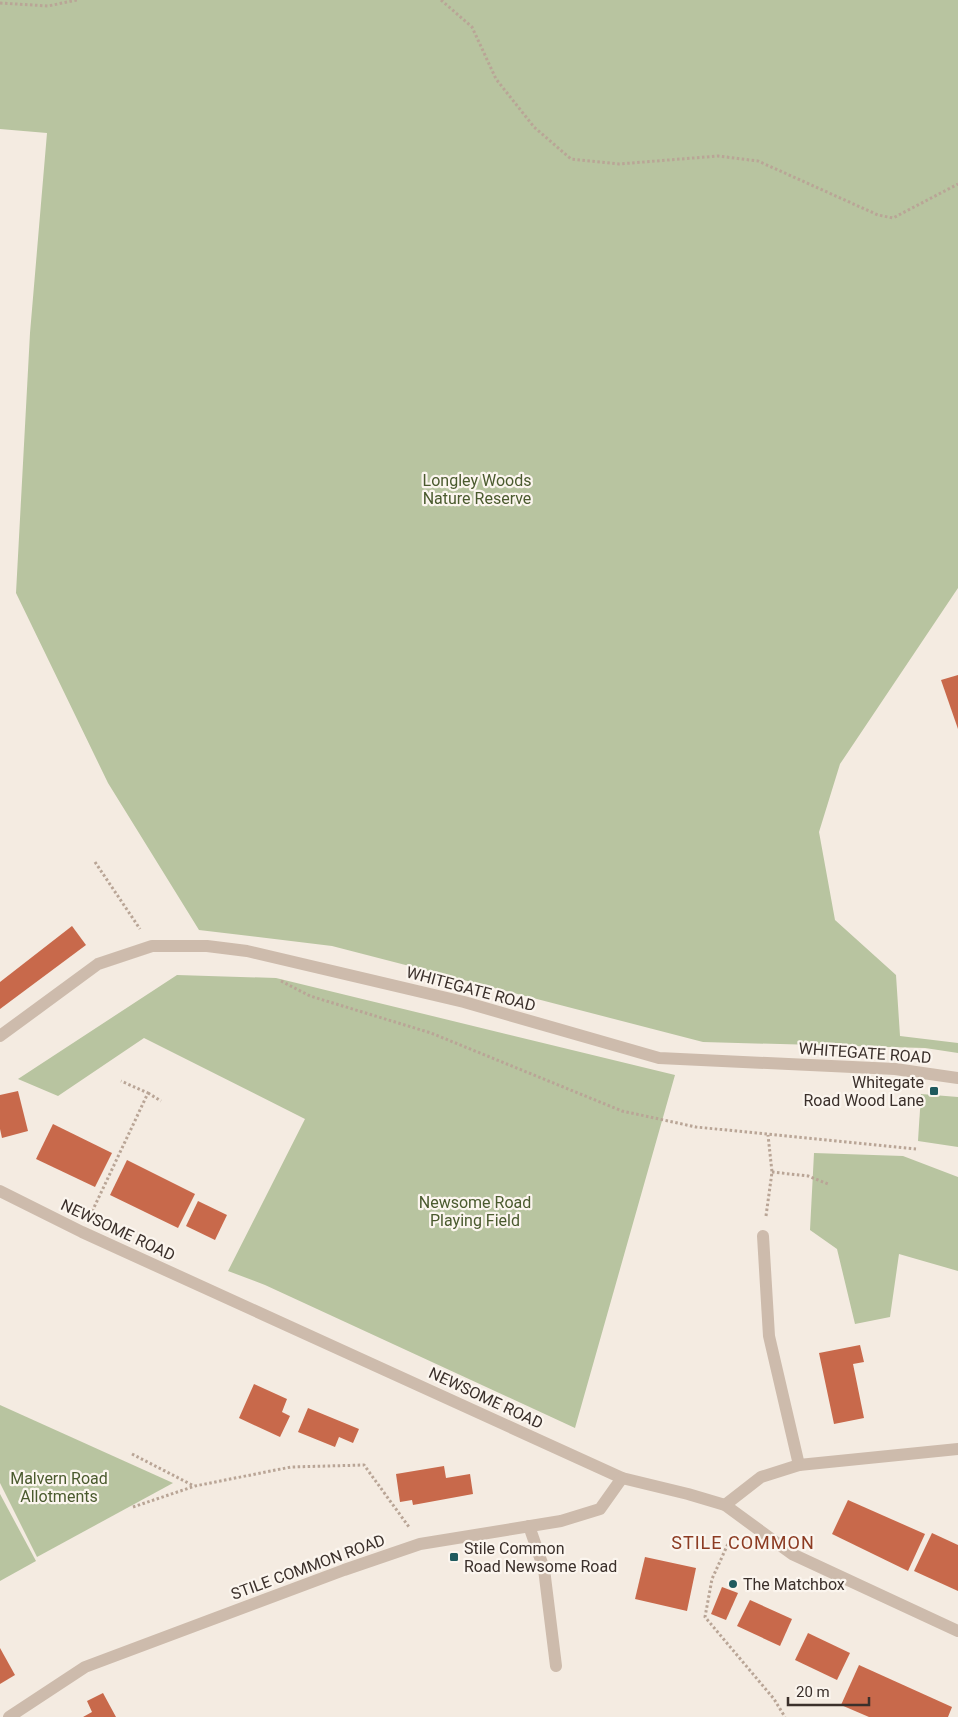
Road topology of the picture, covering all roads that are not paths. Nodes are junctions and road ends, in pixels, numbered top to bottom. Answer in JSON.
{"nodes":[{"id":1,"x":0,"y":1036,"type":"edge"},
{"id":2,"x":958,"y":1078,"type":"edge"},
{"id":3,"x":0,"y":1191,"type":"edge"},
{"id":4,"x":763,"y":1236,"type":"road end"},
{"id":5,"x":958,"y":1449,"type":"edge"},
{"id":6,"x":799,"y":1465,"type":"junction"},
{"id":7,"x":622,"y":1478,"type":"junction"},
{"id":8,"x":725,"y":1505,"type":"junction"},
{"id":9,"x":529,"y":1526,"type":"junction"},
{"id":10,"x":958,"y":1631,"type":"edge"},
{"id":11,"x":556,"y":1666,"type":"dead end"},
{"id":12,"x":9,"y":1717,"type":"edge"}],
"edges":[{"from":1,"to":2,"type":"street","name":"WHITEGATE ROAD"},
{"from":3,"to":7,"type":"street","name":"NEWSOME ROAD"},
{"from":4,"to":6,"type":"street"},
{"from":5,"to":6,"type":"street"},
{"from":6,"to":8,"type":"street"},
{"from":7,"to":8,"type":"street","name":"NEWSOME ROAD"},
{"from":7,"to":9,"type":"street","name":"STILE COMMON ROAD"},
{"from":8,"to":10,"type":"street","name":"NEWSOME ROAD"},
{"from":9,"to":11,"type":"street"},
{"from":9,"to":12,"type":"street","name":"STILE COMMON ROAD"}]}
